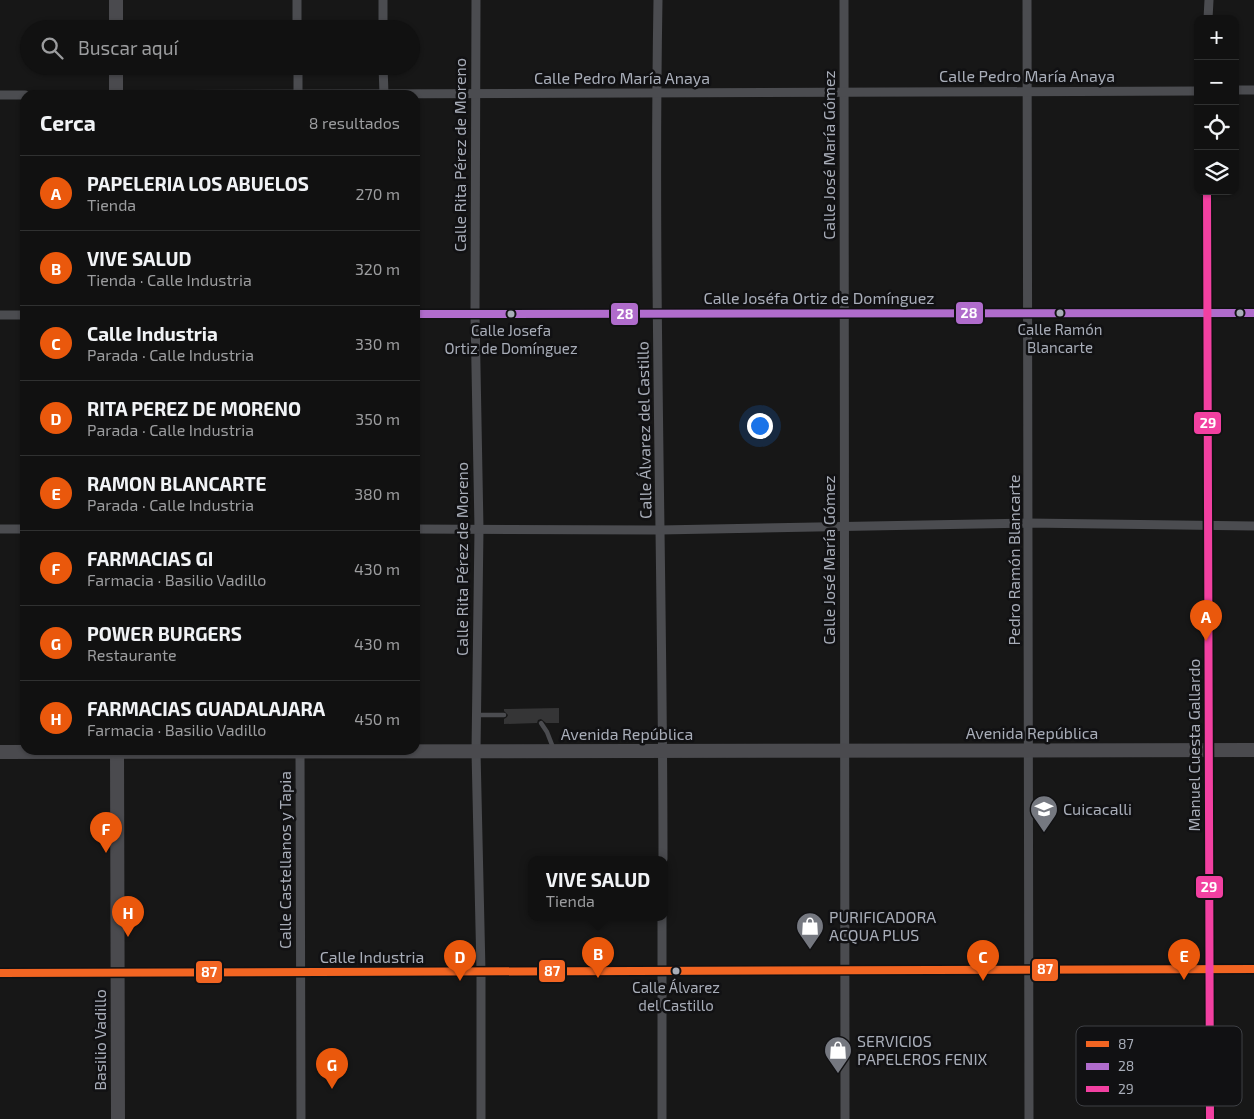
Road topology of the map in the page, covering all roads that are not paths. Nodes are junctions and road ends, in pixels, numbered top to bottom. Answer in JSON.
{"nodes":[{"id":1,"x":116,"y":0,"type":"edge"},
{"id":2,"x":297,"y":0,"type":"edge"},
{"id":3,"x":383,"y":0,"type":"edge"},
{"id":4,"x":476,"y":0,"type":"edge"},
{"id":5,"x":658,"y":0,"type":"edge"},
{"id":6,"x":844,"y":0,"type":"edge"},
{"id":7,"x":1027,"y":0,"type":"edge"},
{"id":8,"x":1209,"y":0,"type":"edge"},
{"id":9,"x":1208,"y":15,"type":"edge"},
{"id":10,"x":116,"y":20,"type":"edge"},
{"id":11,"x":297,"y":20,"type":"edge"},
{"id":12,"x":383,"y":20,"type":"edge"},
{"id":13,"x":116,"y":75,"type":"edge"},
{"id":14,"x":298,"y":75,"type":"edge"},
{"id":15,"x":383,"y":75,"type":"edge"},
{"id":16,"x":116,"y":90,"type":"edge"},
{"id":17,"x":298,"y":90,"type":"edge"},
{"id":18,"x":384,"y":90,"type":"edge"},
{"id":19,"x":1239,"y":90,"type":"edge"},
{"id":20,"x":1254,"y":90,"type":"edge"},
{"id":21,"x":1027,"y":91,"type":"junction"},
{"id":22,"x":1194,"y":91,"type":"edge"},
{"id":23,"x":844,"y":92,"type":"junction"},
{"id":24,"x":475,"y":93,"type":"junction"},
{"id":25,"x":656,"y":93,"type":"junction"},
{"id":26,"x":420,"y":94,"type":"edge"},
{"id":27,"x":0,"y":95,"type":"edge"},
{"id":28,"x":20,"y":95,"type":"edge"},
{"id":29,"x":1208,"y":195,"type":"edge"},
{"id":30,"x":1208,"y":312,"type":"junction"},
{"id":31,"x":844,"y":313,"type":"junction"},
{"id":32,"x":1028,"y":313,"type":"junction"},
{"id":33,"x":1254,"y":313,"type":"edge"},
{"id":34,"x":420,"y":314,"type":"edge"},
{"id":35,"x":475,"y":314,"type":"junction"},
{"id":36,"x":657,"y":314,"type":"junction"},
{"id":37,"x":0,"y":315,"type":"edge"},
{"id":38,"x":20,"y":315,"type":"edge"},
{"id":39,"x":1028,"y":523,"type":"junction"},
{"id":40,"x":844,"y":526,"type":"junction"},
{"id":41,"x":1208,"y":526,"type":"junction"},
{"id":42,"x":1254,"y":526,"type":"edge"},
{"id":43,"x":0,"y":529,"type":"edge"},
{"id":44,"x":20,"y":529,"type":"edge"},
{"id":45,"x":420,"y":529,"type":"edge"},
{"id":46,"x":479,"y":529,"type":"junction"},
{"id":47,"x":660,"y":530,"type":"junction"},
{"id":48,"x":476,"y":715,"type":"junction"},
{"id":49,"x":504,"y":716,"type":"dead end"},
{"id":50,"x":541,"y":723,"type":"dead end"},
{"id":51,"x":1029,"y":750,"type":"junction"},
{"id":52,"x":1209,"y":750,"type":"junction"},
{"id":53,"x":1254,"y":750,"type":"edge"},
{"id":54,"x":420,"y":751,"type":"edge"},
{"id":55,"x":476,"y":751,"type":"junction"},
{"id":56,"x":554,"y":751,"type":"junction"},
{"id":57,"x":663,"y":751,"type":"junction"},
{"id":58,"x":844,"y":751,"type":"junction"},
{"id":59,"x":0,"y":752,"type":"edge"},
{"id":60,"x":20,"y":752,"type":"edge"},
{"id":61,"x":117,"y":755,"type":"edge"},
{"id":62,"x":300,"y":755,"type":"edge"},
{"id":63,"x":662,"y":856,"type":"edge"},
{"id":64,"x":662,"y":921,"type":"edge"},
{"id":65,"x":1210,"y":969,"type":"junction"},
{"id":66,"x":1254,"y":969,"type":"edge"},
{"id":67,"x":845,"y":970,"type":"junction"},
{"id":68,"x":1029,"y":970,"type":"junction"},
{"id":69,"x":662,"y":971,"type":"junction"},
{"id":70,"x":300,"y":972,"type":"junction"},
{"id":71,"x":481,"y":972,"type":"junction"},
{"id":72,"x":0,"y":973,"type":"edge"},
{"id":73,"x":118,"y":973,"type":"junction"},
{"id":74,"x":1210,"y":1026,"type":"edge"},
{"id":75,"x":1210,"y":1106,"type":"edge"},
{"id":76,"x":118,"y":1119,"type":"edge"},
{"id":77,"x":301,"y":1119,"type":"edge"},
{"id":78,"x":481,"y":1119,"type":"edge"},
{"id":79,"x":662,"y":1119,"type":"edge"},
{"id":80,"x":845,"y":1119,"type":"edge"},
{"id":81,"x":1030,"y":1119,"type":"edge"},
{"id":82,"x":1210,"y":1119,"type":"edge"}],
"edges":[{"from":1,"to":10,"type":"street"},
{"from":2,"to":11,"type":"street"},
{"from":3,"to":12,"type":"street"},
{"from":4,"to":24,"type":"street","name":"Calle Rita Pérez de Moreno"},
{"from":5,"to":25,"type":"street","name":"Calle Álvarez del Castillo"},
{"from":6,"to":23,"type":"street","name":"Calle José María Gómez"},
{"from":7,"to":21,"type":"street","name":"Pedro Ramón Blancarte"},
{"from":8,"to":9,"type":"street"},
{"from":13,"to":16,"type":"street"},
{"from":14,"to":17,"type":"street"},
{"from":15,"to":18,"type":"street"},
{"from":19,"to":20,"type":"street"},
{"from":21,"to":22,"type":"street","name":"Calle Pedro María Anaya"},
{"from":21,"to":23,"type":"street","name":"Calle Pedro María Anaya"},
{"from":21,"to":32,"type":"street","name":"Pedro Ramón Blancarte"},
{"from":23,"to":25,"type":"street","name":"Calle Pedro María Anaya"},
{"from":23,"to":31,"type":"street","name":"Calle José María Gómez"},
{"from":24,"to":25,"type":"street","name":"Calle Pedro María Anaya"},
{"from":24,"to":26,"type":"street","name":"Calle Pedro María Anaya"},
{"from":24,"to":35,"type":"street","name":"Calle Rita Pérez de Moreno"},
{"from":25,"to":36,"type":"street","name":"Calle Álvarez del Castillo"},
{"from":27,"to":28,"type":"street"},
{"from":29,"to":30,"type":"street","name":"Manuel Cuesta Gallardo"},
{"from":30,"to":32,"type":"street","name":"Calle Joséfa Ortiz de Domínguez"},
{"from":30,"to":33,"type":"street","name":"Calle Joséfa Ortiz de Domínguez"},
{"from":30,"to":41,"type":"street","name":"Manuel Cuesta Gallardo"},
{"from":31,"to":32,"type":"street","name":"Calle Joséfa Ortiz de Domínguez"},
{"from":31,"to":36,"type":"street","name":"Calle Joséfa Ortiz de Domínguez"},
{"from":31,"to":40,"type":"street","name":"Calle José María Gómez"},
{"from":32,"to":39,"type":"street","name":"Pedro Ramón Blancarte"},
{"from":34,"to":35,"type":"street","name":"Calle Joséfa Ortiz de Domínguez"},
{"from":35,"to":36,"type":"street","name":"Calle Joséfa Ortiz de Domínguez"},
{"from":35,"to":46,"type":"street","name":"Calle Rita Pérez de Moreno"},
{"from":36,"to":47,"type":"street","name":"Calle Álvarez del Castillo"},
{"from":37,"to":38,"type":"street"},
{"from":39,"to":40,"type":"street"},
{"from":39,"to":41,"type":"street"},
{"from":39,"to":51,"type":"street","name":"Pedro Ramón Blancarte"},
{"from":40,"to":47,"type":"street"},
{"from":40,"to":58,"type":"street","name":"Calle José María Gómez"},
{"from":41,"to":42,"type":"street"},
{"from":41,"to":52,"type":"street","name":"Manuel Cuesta Gallardo"},
{"from":43,"to":44,"type":"street"},
{"from":45,"to":46,"type":"street"},
{"from":46,"to":47,"type":"street"},
{"from":46,"to":48,"type":"street","name":"Calle Rita Pérez de Moreno"},
{"from":47,"to":57,"type":"street","name":"Calle Álvarez del Castillo"},
{"from":48,"to":49,"type":"lane"},
{"from":48,"to":55,"type":"street","name":"Calle Rita Pérez de Moreno"},
{"from":50,"to":56,"type":"lane"},
{"from":51,"to":52,"type":"street","name":"Avenida República"},
{"from":51,"to":58,"type":"street","name":"Avenida República"},
{"from":51,"to":68,"type":"street","name":"Pedro Ramón Blancarte"},
{"from":52,"to":53,"type":"street","name":"Avenida República"},
{"from":52,"to":65,"type":"street","name":"Manuel Cuesta Gallardo"},
{"from":54,"to":55,"type":"street","name":"Avenida República"},
{"from":55,"to":56,"type":"street","name":"Avenida República"},
{"from":55,"to":71,"type":"street","name":"Calle Rita Pérez de Moreno"},
{"from":56,"to":57,"type":"street","name":"Avenida República"},
{"from":57,"to":58,"type":"street","name":"Avenida República"},
{"from":57,"to":63,"type":"street","name":"Calle Álvarez del Castillo"},
{"from":58,"to":67,"type":"street","name":"Calle José María Gómez"},
{"from":59,"to":60,"type":"street","name":"Avenida República"},
{"from":61,"to":73,"type":"street","name":"Basilio Vadillo"},
{"from":62,"to":70,"type":"street","name":"Calle Castellanos y Tapia"},
{"from":64,"to":69,"type":"street"},
{"from":65,"to":66,"type":"street","name":"Calle Industria"},
{"from":65,"to":68,"type":"street","name":"Calle Industria"},
{"from":65,"to":74,"type":"street","name":"Manuel Cuesta Gallardo"},
{"from":67,"to":68,"type":"street","name":"Calle Industria"},
{"from":67,"to":69,"type":"street","name":"Calle Industria"},
{"from":67,"to":80,"type":"street","name":"Calle José María Gómez"},
{"from":68,"to":81,"type":"street","name":"Pedro Ramón Blancarte"},
{"from":69,"to":71,"type":"street","name":"Calle Industria"},
{"from":69,"to":79,"type":"street"},
{"from":70,"to":71,"type":"street","name":"Calle Industria"},
{"from":70,"to":73,"type":"street","name":"Calle Industria"},
{"from":70,"to":77,"type":"street","name":"Calle Castellanos y Tapia"},
{"from":71,"to":78,"type":"street","name":"Calle Rita Pérez de Moreno"},
{"from":72,"to":73,"type":"street","name":"Calle Industria"},
{"from":73,"to":76,"type":"street","name":"Basilio Vadillo"},
{"from":75,"to":82,"type":"street","name":"Manuel Cuesta Gallardo"}]}
